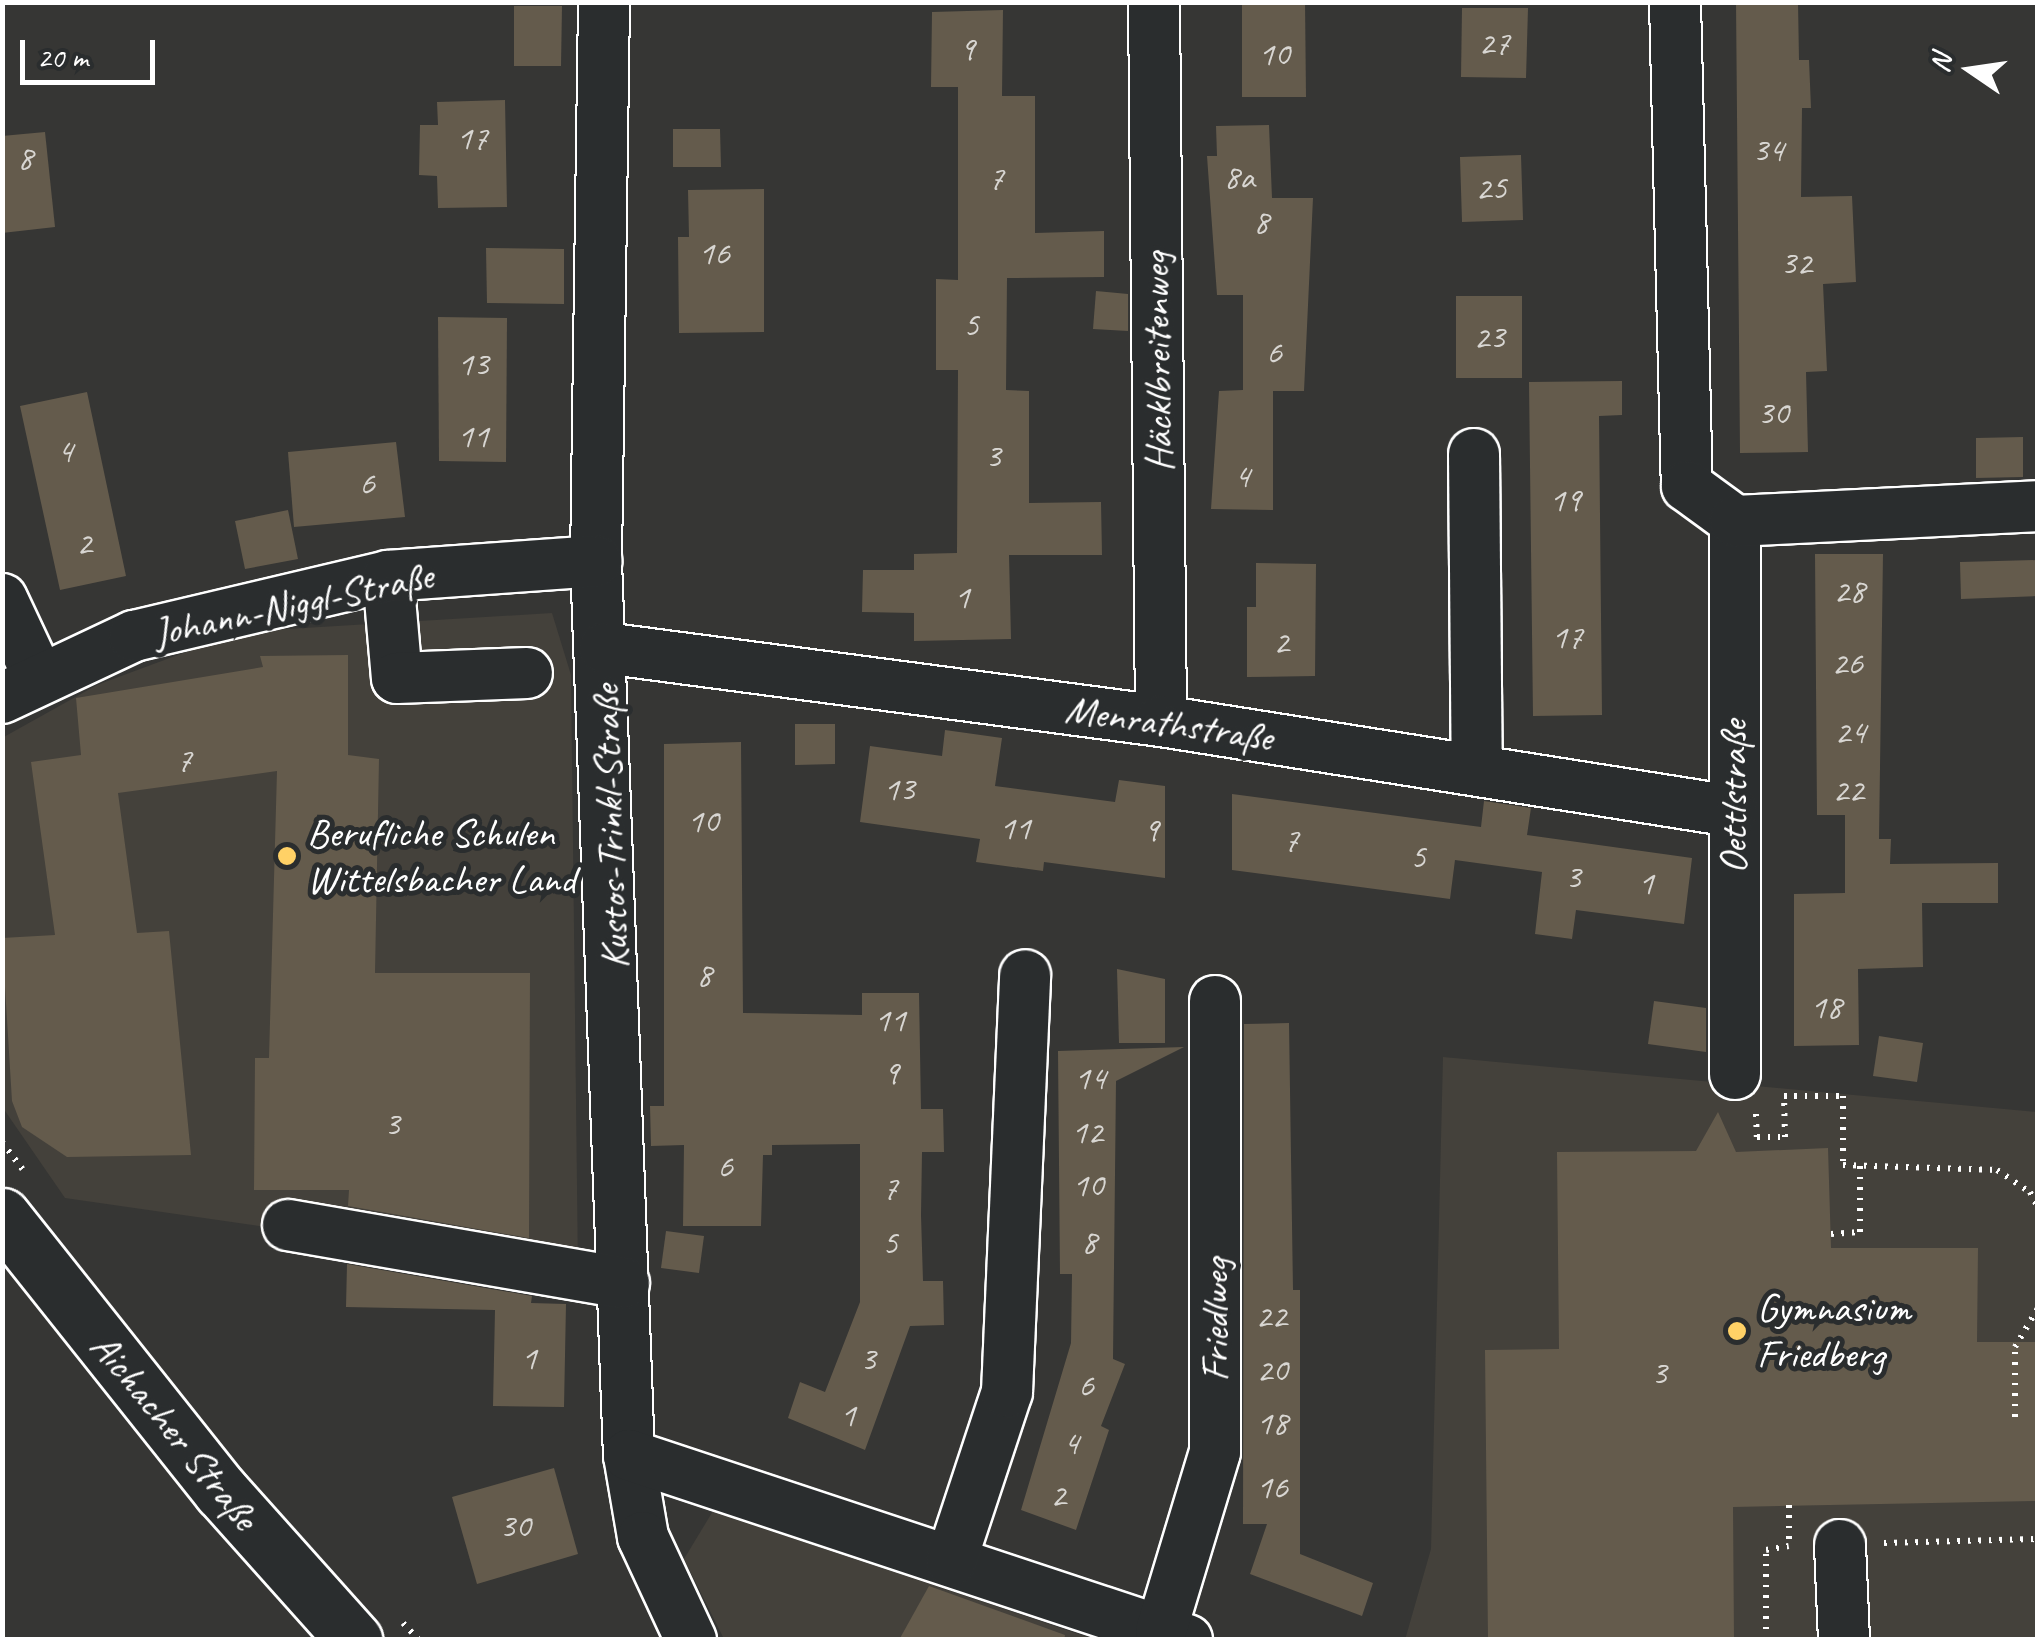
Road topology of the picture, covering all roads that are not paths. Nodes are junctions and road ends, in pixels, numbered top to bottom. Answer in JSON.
{"nodes":[{"id":1,"x":604,"y":2,"type":"edge"},
{"id":2,"x":1154,"y":2,"type":"edge"},
{"id":3,"x":1674,"y":2,"type":"edge"},
{"id":4,"x":1474,"y":454,"type":"dead end"},
{"id":5,"x":2038,"y":506,"type":"edge"},
{"id":6,"x":1735,"y":520,"type":"junction"},
{"id":7,"x":596,"y":561,"type":"junction"},
{"id":8,"x":388,"y":576,"type":"junction"},
{"id":9,"x":2,"y":599,"type":"edge"},
{"id":10,"x":604,"y":648,"type":"junction"},
{"id":11,"x":527,"y":674,"type":"dead end"},
{"id":12,"x":21,"y":688,"type":"edge"},
{"id":13,"x":1161,"y":721,"type":"junction"},
{"id":14,"x":1477,"y":768,"type":"junction"},
{"id":15,"x":1732,"y":811,"type":"junction"},
{"id":16,"x":1026,"y":975,"type":"dead end"},
{"id":17,"x":1216,"y":1001,"type":"dead end"},
{"id":18,"x":1735,"y":1074,"type":"dead end"},
{"id":19,"x":2,"y":1216,"type":"edge"},
{"id":20,"x":288,"y":1224,"type":"dead end"},
{"id":21,"x":624,"y":1282,"type":"junction"},
{"id":22,"x":630,"y":1455,"type":"junction"},
{"id":23,"x":1840,"y":1545,"type":"dead end"},
{"id":24,"x":952,"y":1561,"type":"junction"},
{"id":25,"x":1174,"y":1635,"type":"edge"},
{"id":26,"x":354,"y":1640,"type":"edge"},
{"id":27,"x":691,"y":1640,"type":"edge"},
{"id":28,"x":1844,"y":1640,"type":"edge"}],
"edges":[{"from":1,"to":7,"type":"street","name":"Kustos-Trinkl-Straße"},
{"from":2,"to":13,"type":"street","name":"Häcklbreitenweg"},
{"from":3,"to":6,"type":"street"},
{"from":4,"to":14,"type":"street"},
{"from":5,"to":6,"type":"street"},
{"from":6,"to":15,"type":"street","name":"Oettlstraße"},
{"from":7,"to":8,"type":"street","name":"Johann-Niggl-Straße"},
{"from":7,"to":10,"type":"street","name":"Kustos-Trinkl-Straße"},
{"from":8,"to":11,"type":"street"},
{"from":8,"to":12,"type":"street","name":"Johann-Niggl-Straße"},
{"from":9,"to":12,"type":"street"},
{"from":10,"to":13,"type":"street","name":"Menrathstraße"},
{"from":10,"to":21,"type":"street","name":"Kustos-Trinkl-Straße"},
{"from":13,"to":14,"type":"street","name":"Menrathstraße"},
{"from":14,"to":15,"type":"street","name":"Menrathstraße"},
{"from":15,"to":18,"type":"street","name":"Oettlstraße"},
{"from":16,"to":24,"type":"street"},
{"from":17,"to":25,"type":"street","name":"Friedlweg"},
{"from":19,"to":26,"type":"main road","name":"Aichacher Straße"},
{"from":20,"to":21,"type":"street"},
{"from":21,"to":22,"type":"street","name":"Kustos-Trinkl-Straße"},
{"from":22,"to":24,"type":"street","name":"Friedlweg"},
{"from":22,"to":27,"type":"street","name":"Kustos-Trinkl-Straße"},
{"from":23,"to":28,"type":"street"},
{"from":24,"to":25,"type":"street","name":"Friedlweg"}]}
